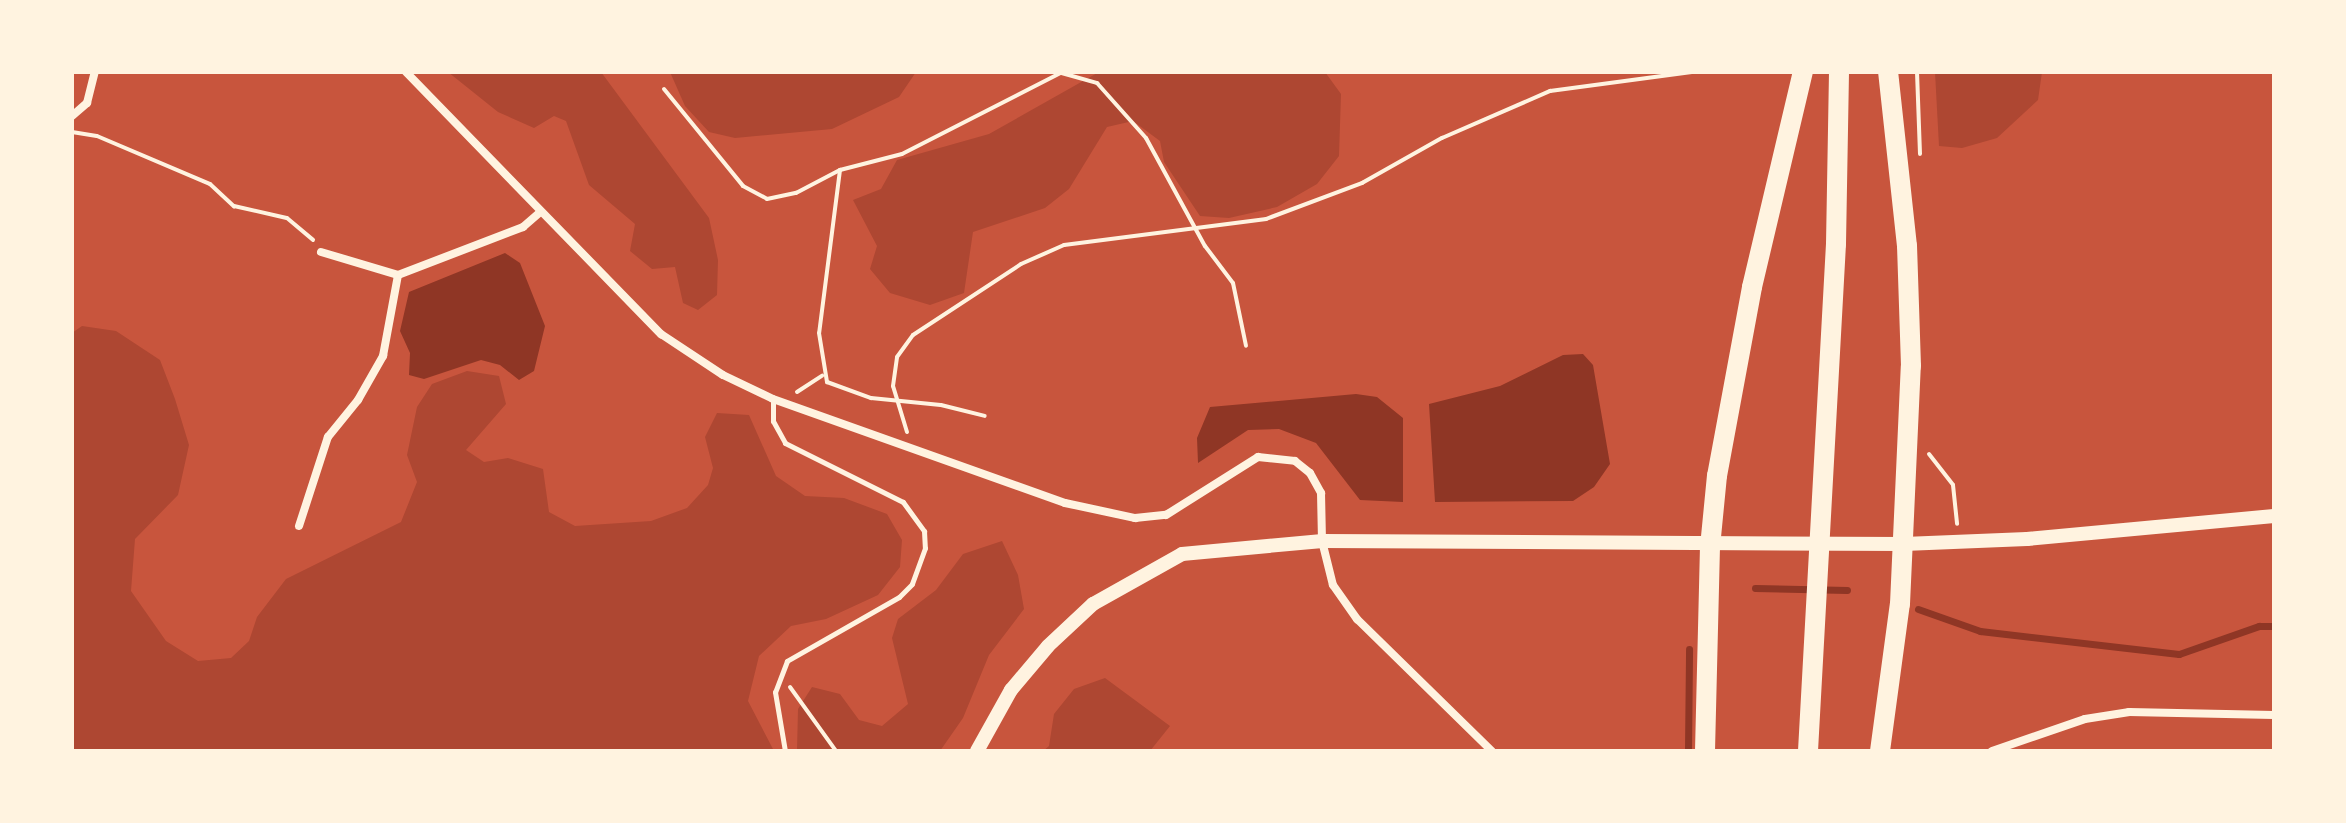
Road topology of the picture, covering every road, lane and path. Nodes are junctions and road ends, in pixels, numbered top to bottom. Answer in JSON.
{"nodes":[{"id":1,"x":95,"y":72,"type":"edge"},
{"id":2,"x":406,"y":72,"type":"edge"},
{"id":3,"x":1059,"y":72,"type":"edge"},
{"id":4,"x":1692,"y":72,"type":"edge"},
{"id":5,"x":1803,"y":72,"type":"edge"},
{"id":6,"x":1839,"y":72,"type":"edge"},
{"id":7,"x":1888,"y":72,"type":"edge"},
{"id":8,"x":664,"y":89,"type":"dead end"},
{"id":9,"x":72,"y":116,"type":"edge"},
{"id":10,"x":72,"y":132,"type":"edge"},
{"id":11,"x":840,"y":170,"type":"junction"},
{"id":12,"x":539,"y":213,"type":"junction"},
{"id":13,"x":1201,"y":230,"type":"junction"},
{"id":14,"x":321,"y":252,"type":"joint"},
{"id":15,"x":398,"y":275,"type":"junction"},
{"id":16,"x":1246,"y":346,"type":"dead end"},
{"id":17,"x":822,"y":376,"type":"junction"},
{"id":18,"x":773,"y":399,"type":"junction"},
{"id":19,"x":897,"y":399,"type":"junction"},
{"id":20,"x":985,"y":416,"type":"dead end"},
{"id":21,"x":905,"y":446,"type":"junction"},
{"id":22,"x":2274,"y":516,"type":"edge"},
{"id":23,"x":299,"y":526,"type":"dead end"},
{"id":24,"x":1322,"y":541,"type":"junction"},
{"id":25,"x":1904,"y":544,"type":"junction"},
{"id":26,"x":1710,"y":547,"type":"junction"},
{"id":27,"x":780,"y":676,"type":"junction"},
{"id":28,"x":2274,"y":715,"type":"edge"},
{"id":29,"x":785,"y":751,"type":"edge"},
{"id":30,"x":836,"y":751,"type":"edge"},
{"id":31,"x":977,"y":751,"type":"edge"},
{"id":32,"x":1492,"y":751,"type":"edge"},
{"id":33,"x":1705,"y":751,"type":"edge"},
{"id":34,"x":1808,"y":751,"type":"edge"},
{"id":35,"x":1880,"y":751,"type":"edge"},
{"id":36,"x":1992,"y":751,"type":"edge"}],
"edges":[{"from":1,"to":9,"type":"street"},
{"from":2,"to":12,"type":"street"},
{"from":3,"to":11,"type":"path"},
{"from":3,"to":13,"type":"path"},
{"from":4,"to":13,"type":"path"},
{"from":5,"to":26,"type":"highway"},
{"from":6,"to":34,"type":"highway"},
{"from":7,"to":25,"type":"highway"},
{"from":8,"to":11,"type":"path"},
{"from":10,"to":14,"type":"path"},
{"from":11,"to":17,"type":"path"},
{"from":12,"to":15,"type":"street"},
{"from":12,"to":18,"type":"street"},
{"from":13,"to":16,"type":"path"},
{"from":13,"to":19,"type":"path"},
{"from":14,"to":15,"type":"street"},
{"from":15,"to":23,"type":"street"},
{"from":17,"to":18,"type":"path"},
{"from":17,"to":19,"type":"path"},
{"from":18,"to":21,"type":"street"},
{"from":18,"to":27,"type":"lane"},
{"from":19,"to":20,"type":"path"},
{"from":19,"to":21,"type":"path"},
{"from":21,"to":24,"type":"street"},
{"from":22,"to":25,"type":"main road"},
{"from":24,"to":26,"type":"main road"},
{"from":24,"to":31,"type":"main road"},
{"from":24,"to":32,"type":"street"},
{"from":25,"to":26,"type":"main road"},
{"from":25,"to":35,"type":"highway"},
{"from":26,"to":33,"type":"highway"},
{"from":27,"to":29,"type":"lane"},
{"from":27,"to":30,"type":"path"},
{"from":28,"to":36,"type":"street"}]}
